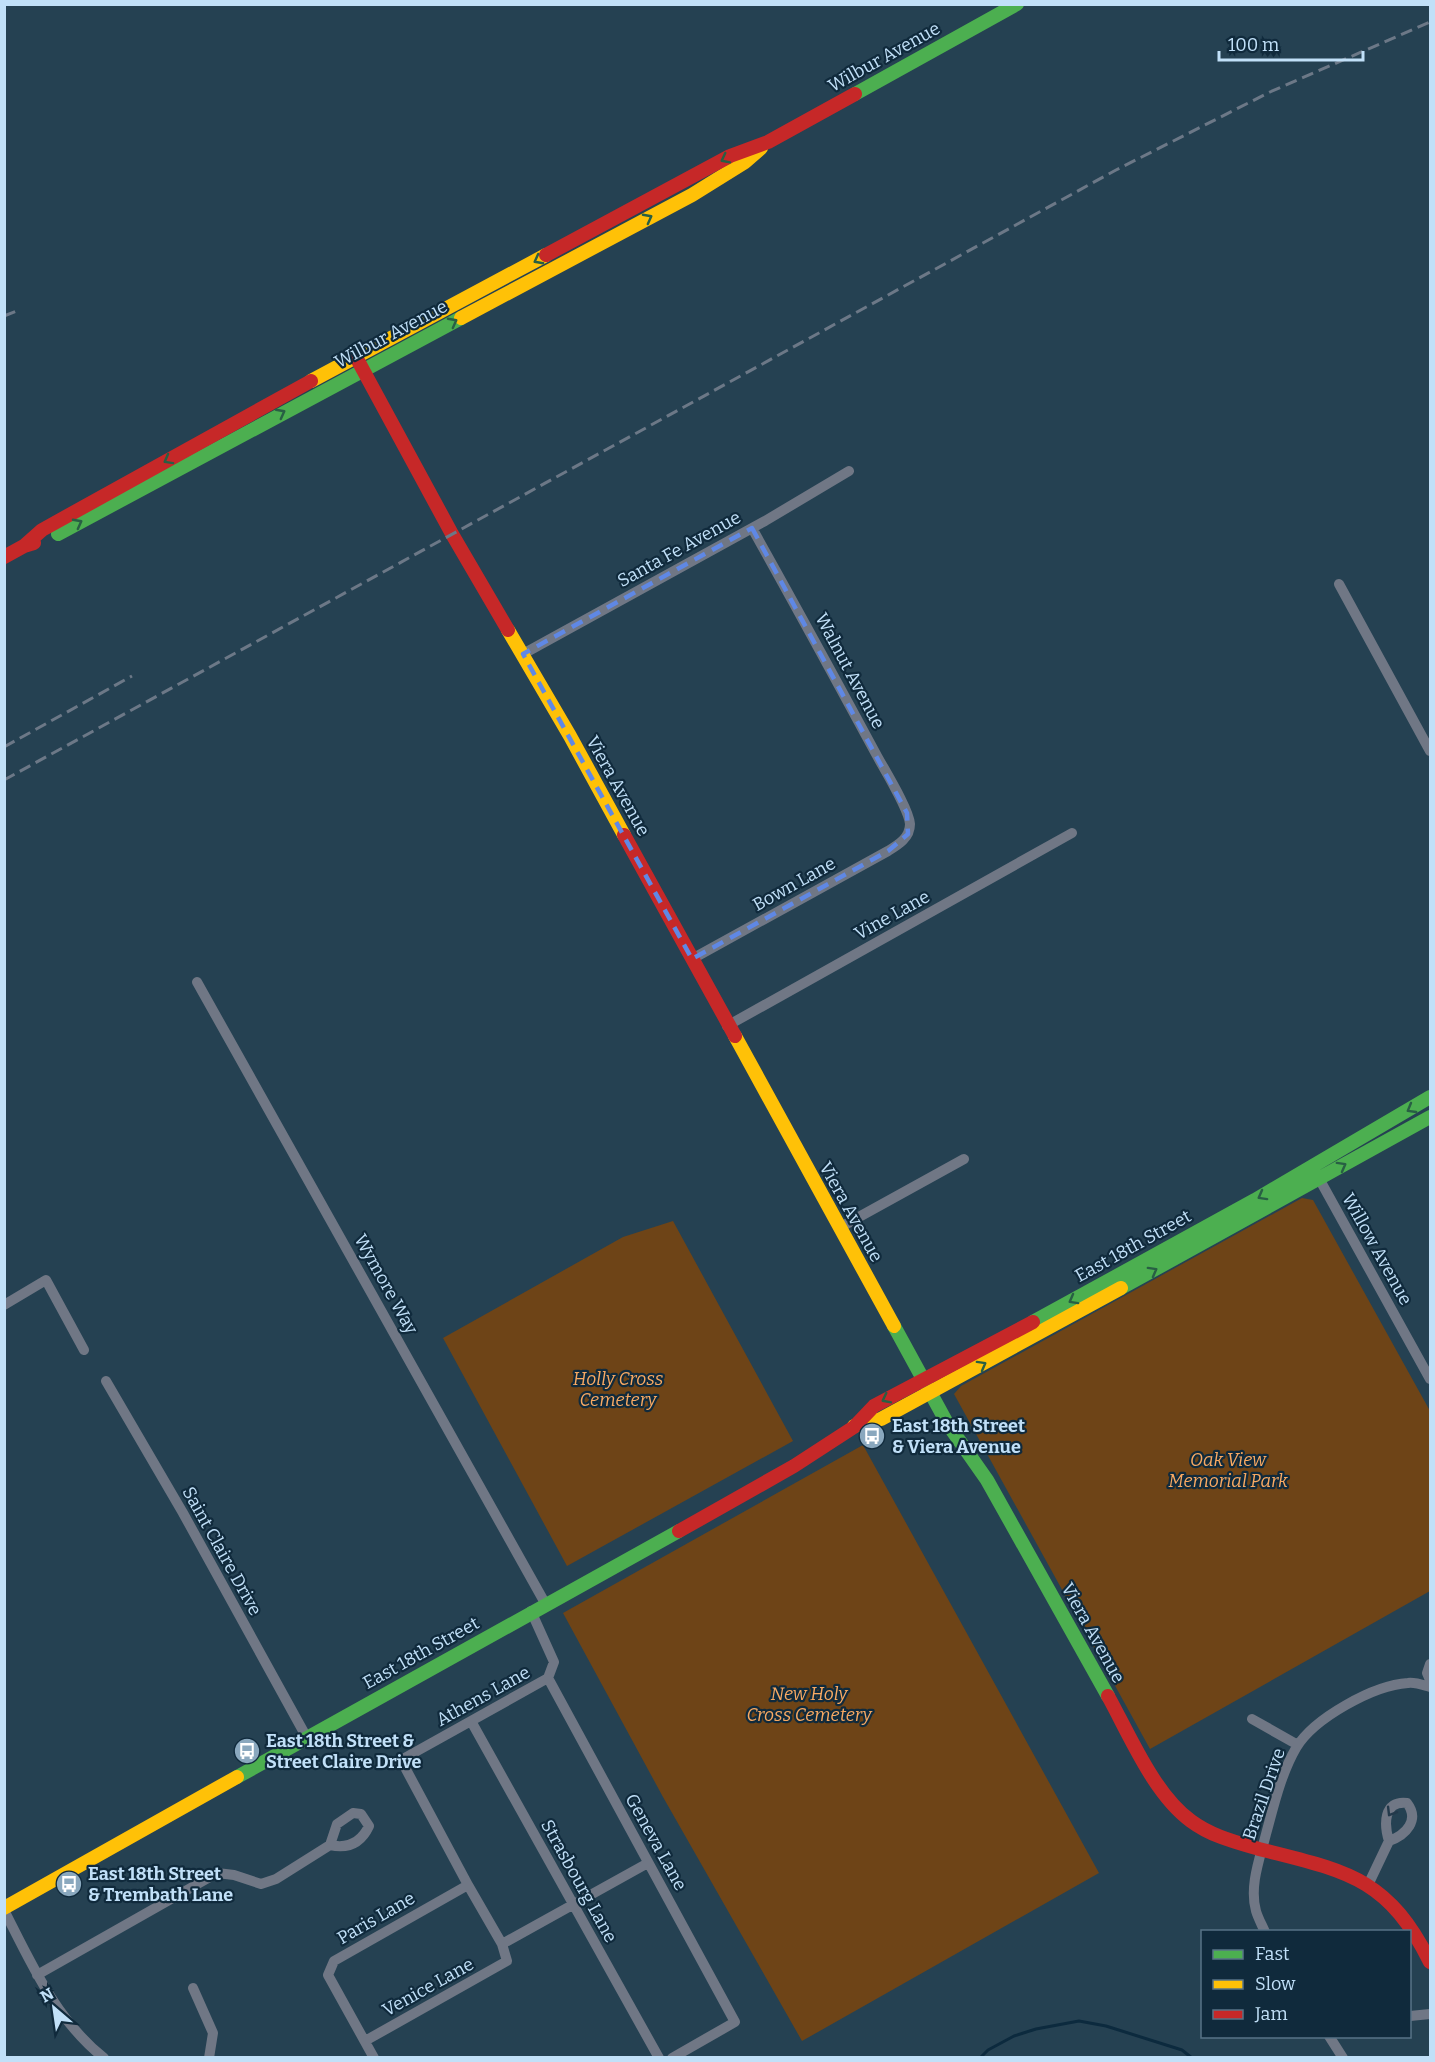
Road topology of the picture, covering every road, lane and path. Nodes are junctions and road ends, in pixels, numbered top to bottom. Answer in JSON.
{"nodes":[{"id":1,"x":1017,"y":4,"type":"edge"},
{"id":2,"x":768,"y":142,"type":"junction"},
{"id":3,"x":590,"y":232,"type":"junction"},
{"id":4,"x":596,"y":246,"type":"junction"},
{"id":5,"x":356,"y":357,"type":"junction"},
{"id":6,"x":364,"y":370,"type":"junction"},
{"id":7,"x":849,"y":471,"type":"dead end"},
{"id":8,"x":752,"y":528,"type":"junction"},
{"id":9,"x":24,"y":546,"type":"junction"},
{"id":10,"x":4,"y":557,"type":"edge"},
{"id":11,"x":1339,"y":584,"type":"dead end"},
{"id":12,"x":523,"y":654,"type":"junction"},
{"id":13,"x":1431,"y":751,"type":"edge"},
{"id":14,"x":1072,"y":833,"type":"dead end"},
{"id":15,"x":908,"y":834,"type":"joint"},
{"id":16,"x":692,"y":959,"type":"junction"},
{"id":17,"x":197,"y":982,"type":"dead end"},
{"id":18,"x":727,"y":1026,"type":"junction"},
{"id":19,"x":1431,"y":1097,"type":"edge"},
{"id":20,"x":1431,"y":1117,"type":"edge"},
{"id":21,"x":964,"y":1159,"type":"dead end"},
{"id":22,"x":1316,"y":1173,"type":"junction"},
{"id":23,"x":839,"y":1228,"type":"junction"},
{"id":24,"x":4,"y":1305,"type":"edge"},
{"id":25,"x":84,"y":1350,"type":"dead end"},
{"id":26,"x":1431,"y":1379,"type":"edge"},
{"id":27,"x":924,"y":1380,"type":"junction"},
{"id":28,"x":106,"y":1381,"type":"dead end"},
{"id":29,"x":931,"y":1393,"type":"junction"},
{"id":30,"x":854,"y":1426,"type":"junction"},
{"id":31,"x":545,"y":1603,"type":"junction"},
{"id":32,"x":531,"y":1611,"type":"junction"},
{"id":33,"x":1431,"y":1664,"type":"edge"},
{"id":34,"x":548,"y":1678,"type":"junction"},
{"id":35,"x":1431,"y":1680,"type":"edge"},
{"id":36,"x":1431,"y":1687,"type":"edge"},
{"id":37,"x":1252,"y":1719,"type":"dead end"},
{"id":38,"x":471,"y":1721,"type":"junction"},
{"id":39,"x":307,"y":1738,"type":"junction"},
{"id":40,"x":1298,"y":1745,"type":"junction"},
{"id":41,"x":1389,"y":1842,"type":"dead end"},
{"id":42,"x":330,"y":1845,"type":"dead end"},
{"id":43,"x":1262,"y":1850,"type":"junction"},
{"id":44,"x":648,"y":1863,"type":"junction"},
{"id":45,"x":468,"y":1885,"type":"junction"},
{"id":46,"x":1368,"y":1885,"type":"junction"},
{"id":47,"x":573,"y":1904,"type":"junction"},
{"id":48,"x":4,"y":1909,"type":"edge"},
{"id":49,"x":1264,"y":1930,"type":"edge"},
{"id":50,"x":502,"y":1944,"type":"junction"},
{"id":51,"x":1431,"y":1962,"type":"edge"},
{"id":52,"x":37,"y":1975,"type":"junction"},
{"id":53,"x":193,"y":1988,"type":"dead end"},
{"id":54,"x":1431,"y":2013,"type":"edge"},
{"id":55,"x":1411,"y":2016,"type":"edge"},
{"id":56,"x":1333,"y":2038,"type":"edge"},
{"id":57,"x":365,"y":2041,"type":"junction"},
{"id":58,"x":104,"y":2058,"type":"edge"},
{"id":59,"x":209,"y":2058,"type":"edge"},
{"id":60,"x":374,"y":2058,"type":"edge"},
{"id":61,"x":659,"y":2058,"type":"edge"},
{"id":62,"x":672,"y":2058,"type":"edge"},
{"id":63,"x":1343,"y":2058,"type":"edge"}],
"edges":[{"from":1,"to":2,"type":"main road","name":"Wilbur Avenue"},
{"from":2,"to":3,"type":"main road","name":"Wilbur Avenue","one_way":true},
{"from":4,"to":2,"type":"main road","name":"Wilbur Avenue","one_way":true},
{"from":3,"to":4,"type":"main road"},
{"from":3,"to":5,"type":"main road","name":"Wilbur Avenue","one_way":true},
{"from":6,"to":4,"type":"main road","name":"Wilbur Avenue","one_way":true},
{"from":5,"to":6,"type":"main road","name":"Viera Avenue"},
{"from":5,"to":9,"type":"main road","name":"Wilbur Avenue","one_way":true},
{"from":9,"to":6,"type":"main road","name":"Wilbur Avenue","one_way":true},
{"from":6,"to":12,"type":"main road","name":"Viera Avenue"},
{"from":7,"to":8,"type":"street","name":"Santa Fe Avenue"},
{"from":8,"to":12,"type":"street","name":"Santa Fe Avenue"},
{"from":8,"to":15,"type":"street","name":"Walnut Avenue"},
{"from":9,"to":10,"type":"main road","name":"Wilbur Avenue"},
{"from":11,"to":13,"type":"street"},
{"from":12,"to":16,"type":"main road","name":"Viera Avenue"},
{"from":14,"to":18,"type":"street","name":"Vine Lane"},
{"from":15,"to":16,"type":"street","name":"Bown Lane"},
{"from":16,"to":18,"type":"main road","name":"Viera Avenue"},
{"from":17,"to":31,"type":"street","name":"Wymore Way"},
{"from":18,"to":23,"type":"main road","name":"Viera Avenue"},
{"from":19,"to":22,"type":"main road","name":"East 18th Street","one_way":true},
{"from":22,"to":20,"type":"main road","name":"East 18th Street","one_way":true},
{"from":21,"to":23,"type":"street"},
{"from":22,"to":26,"type":"street","name":"Willow Avenue"},
{"from":22,"to":27,"type":"main road","name":"East 18th Street","one_way":true},
{"from":29,"to":22,"type":"main road","name":"East 18th Street","one_way":true},
{"from":23,"to":27,"type":"main road","name":"Viera Avenue"},
{"from":24,"to":25,"type":"street"},
{"from":27,"to":29,"type":"main road","name":"Viera Avenue"},
{"from":27,"to":30,"type":"main road","name":"East 18th Street","one_way":true},
{"from":28,"to":39,"type":"street","name":"Saint Claire Drive"},
{"from":29,"to":30,"type":"main road","name":"East 18th Street"},
{"from":29,"to":43,"type":"main road","name":"Viera Avenue"},
{"from":30,"to":31,"type":"main road","name":"East 18th Street"},
{"from":31,"to":32,"type":"main road","name":"East 18th Street"},
{"from":32,"to":34,"type":"street","name":"Athens Lane"},
{"from":32,"to":39,"type":"main road","name":"East 18th Street"},
{"from":33,"to":35,"type":"street"},
{"from":34,"to":38,"type":"street","name":"Athens Lane"},
{"from":34,"to":44,"type":"street","name":"Geneva Lane"},
{"from":36,"to":40,"type":"street","name":"Brazil Drive"},
{"from":37,"to":40,"type":"street"},
{"from":38,"to":45,"type":"street","name":"Athens Lane"},
{"from":38,"to":47,"type":"street","name":"Strasbourg Lane"},
{"from":39,"to":48,"type":"main road","name":"East 18th Street"},
{"from":40,"to":43,"type":"street","name":"Brazil Drive"},
{"from":41,"to":46,"type":"street"},
{"from":42,"to":52,"type":"street"},
{"from":43,"to":46,"type":"main road","name":"Viera Avenue"},
{"from":43,"to":49,"type":"street","name":"Brazil Drive"},
{"from":44,"to":47,"type":"street"},
{"from":44,"to":62,"type":"street","name":"Geneva Lane"},
{"from":45,"to":50,"type":"street"},
{"from":45,"to":57,"type":"street","name":"Paris Lane"},
{"from":46,"to":51,"type":"main road","name":"Viera Avenue"},
{"from":47,"to":50,"type":"street"},
{"from":47,"to":61,"type":"street","name":"Strasbourg Lane"},
{"from":48,"to":52,"type":"street"},
{"from":50,"to":57,"type":"street","name":"Venice Lane"},
{"from":52,"to":58,"type":"street"},
{"from":53,"to":59,"type":"street"},
{"from":54,"to":55,"type":"street"},
{"from":56,"to":63,"type":"street"},
{"from":57,"to":60,"type":"street","name":"Paris Lane"}]}
